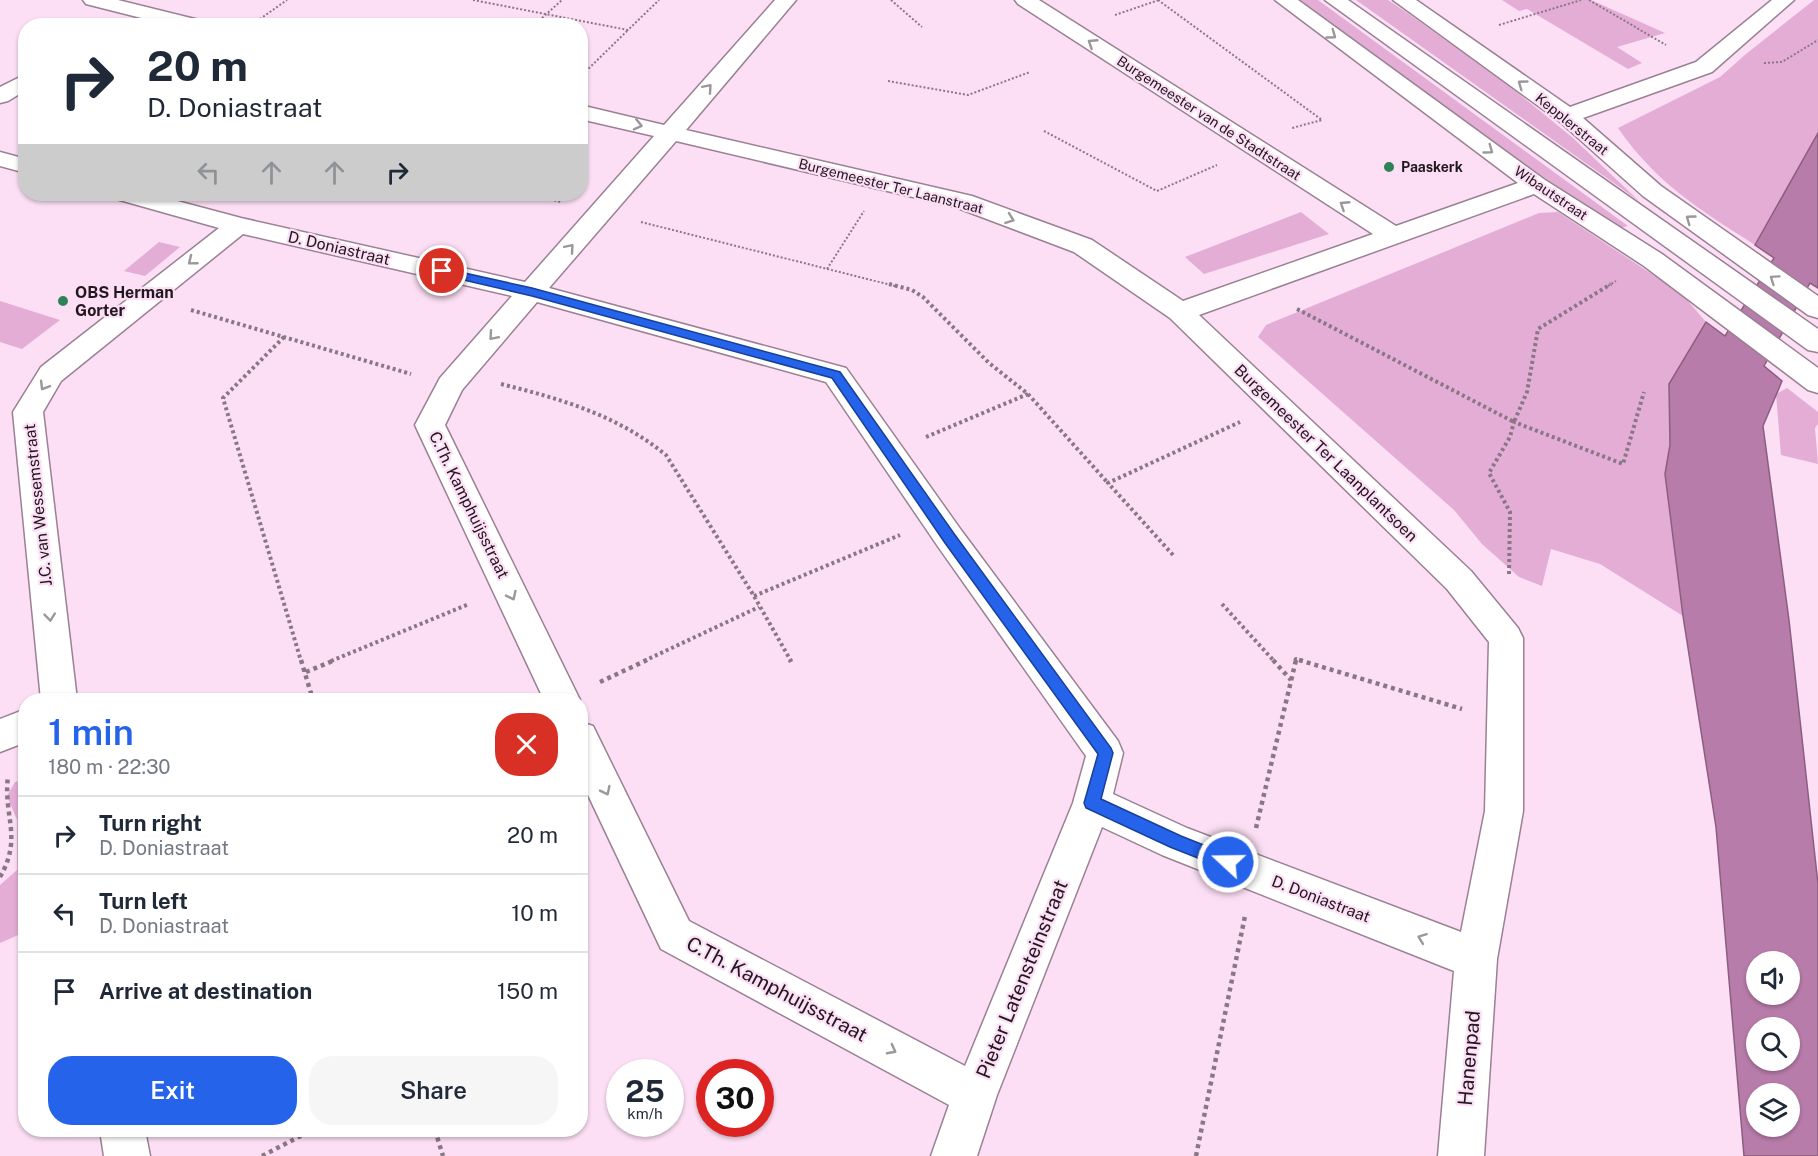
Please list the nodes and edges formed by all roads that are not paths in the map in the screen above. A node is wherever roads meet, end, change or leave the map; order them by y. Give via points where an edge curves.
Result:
1 (93, 0) edge
2 (786, 0) edge
3 (1025, 0) edge
4 (1285, 0) edge
5 (1335, 0) edge
6 (1403, 0) edge
7 (1784, 0) edge
8 (148, 5) edge
9 (127, 18) edge
10 (180, 18) edge
11 (18, 85) edge
12 (0, 96) edge
13 (588, 114) edge
14 (1567, 116) junction
15 (670, 132) junction
16 (0, 159) edge
17 (18, 164) edge
18 (1536, 185) junction
19 (151, 201) edge
20 (238, 225) junction
21 (1393, 236) junction
22 (1731, 265) junction
23 (532, 292) junction
24 (1815, 307) edge
25 (1180, 312) junction
26 (1818, 343) edge
27 (1813, 379) edge
28 (58, 693) edge
29 (559, 693) edge
30 (18, 736) edge
31 (7, 752) edge
32 (588, 755) edge
33 (1092, 803) junction
34 (1476, 959) junction
35 (975, 1095) junction
36 (124, 1137) edge
37 (127, 1156) edge
38 (954, 1156) edge
39 (1461, 1156) edge

1 - 8 street
15 -> 2 street, C.Th. Kamphuijsstraat
21 -> 3 street, Burgemeester van de Stadtstraat
4 -> 18 street, Wibautstraat
5 - 22 street, Wibautstraat via 1541,146
14 -> 6 street, Kepplerstraat
7 - 14 street via 1704,67
8 - 9 street
8 - 10 street
11 - 12 street
13 -> 15 street, Burgemeester Ter Laanstraat
22 -> 14 street, Kepplerstraat
23 -> 15 street, C.Th. Kamphuijsstraat
15 -> 25 street, Burgemeester Ter Laanstraat via 963,201 1083,246
16 - 17 street
18 - 21 street
18 - 27 street, Wibautstraat via 1653,260
19 - 20 street, D. Doniastraat
20 - 23 street, D. Doniastraat
20 -> 28 street, J.C. van Wessemstraat via 51,374 28,412
21 - 25 street
24 -> 22 street, Wibautstraat
22 - 26 street, Wibautstraat
23 -> 29 street, C.Th. Kamphuijsstraat via 455,380 430,425
23 - 33 street, D. Doniastraat via 836,375 1106,753
25 - 34 street, Burgemeester Ter Laanplantsoen via 1459,580 1506,638 1504,811
30 - 31 street
32 -> 35 street, C.Th. Kamphuijsstraat via 675,935
34 -> 33 street, D. Doniastraat via 1176,842
33 - 35 street, Pieter Latensteinstraat
34 - 39 street, Hanenpad
35 - 38 street, Pieter Latensteinstraat
36 - 37 street

